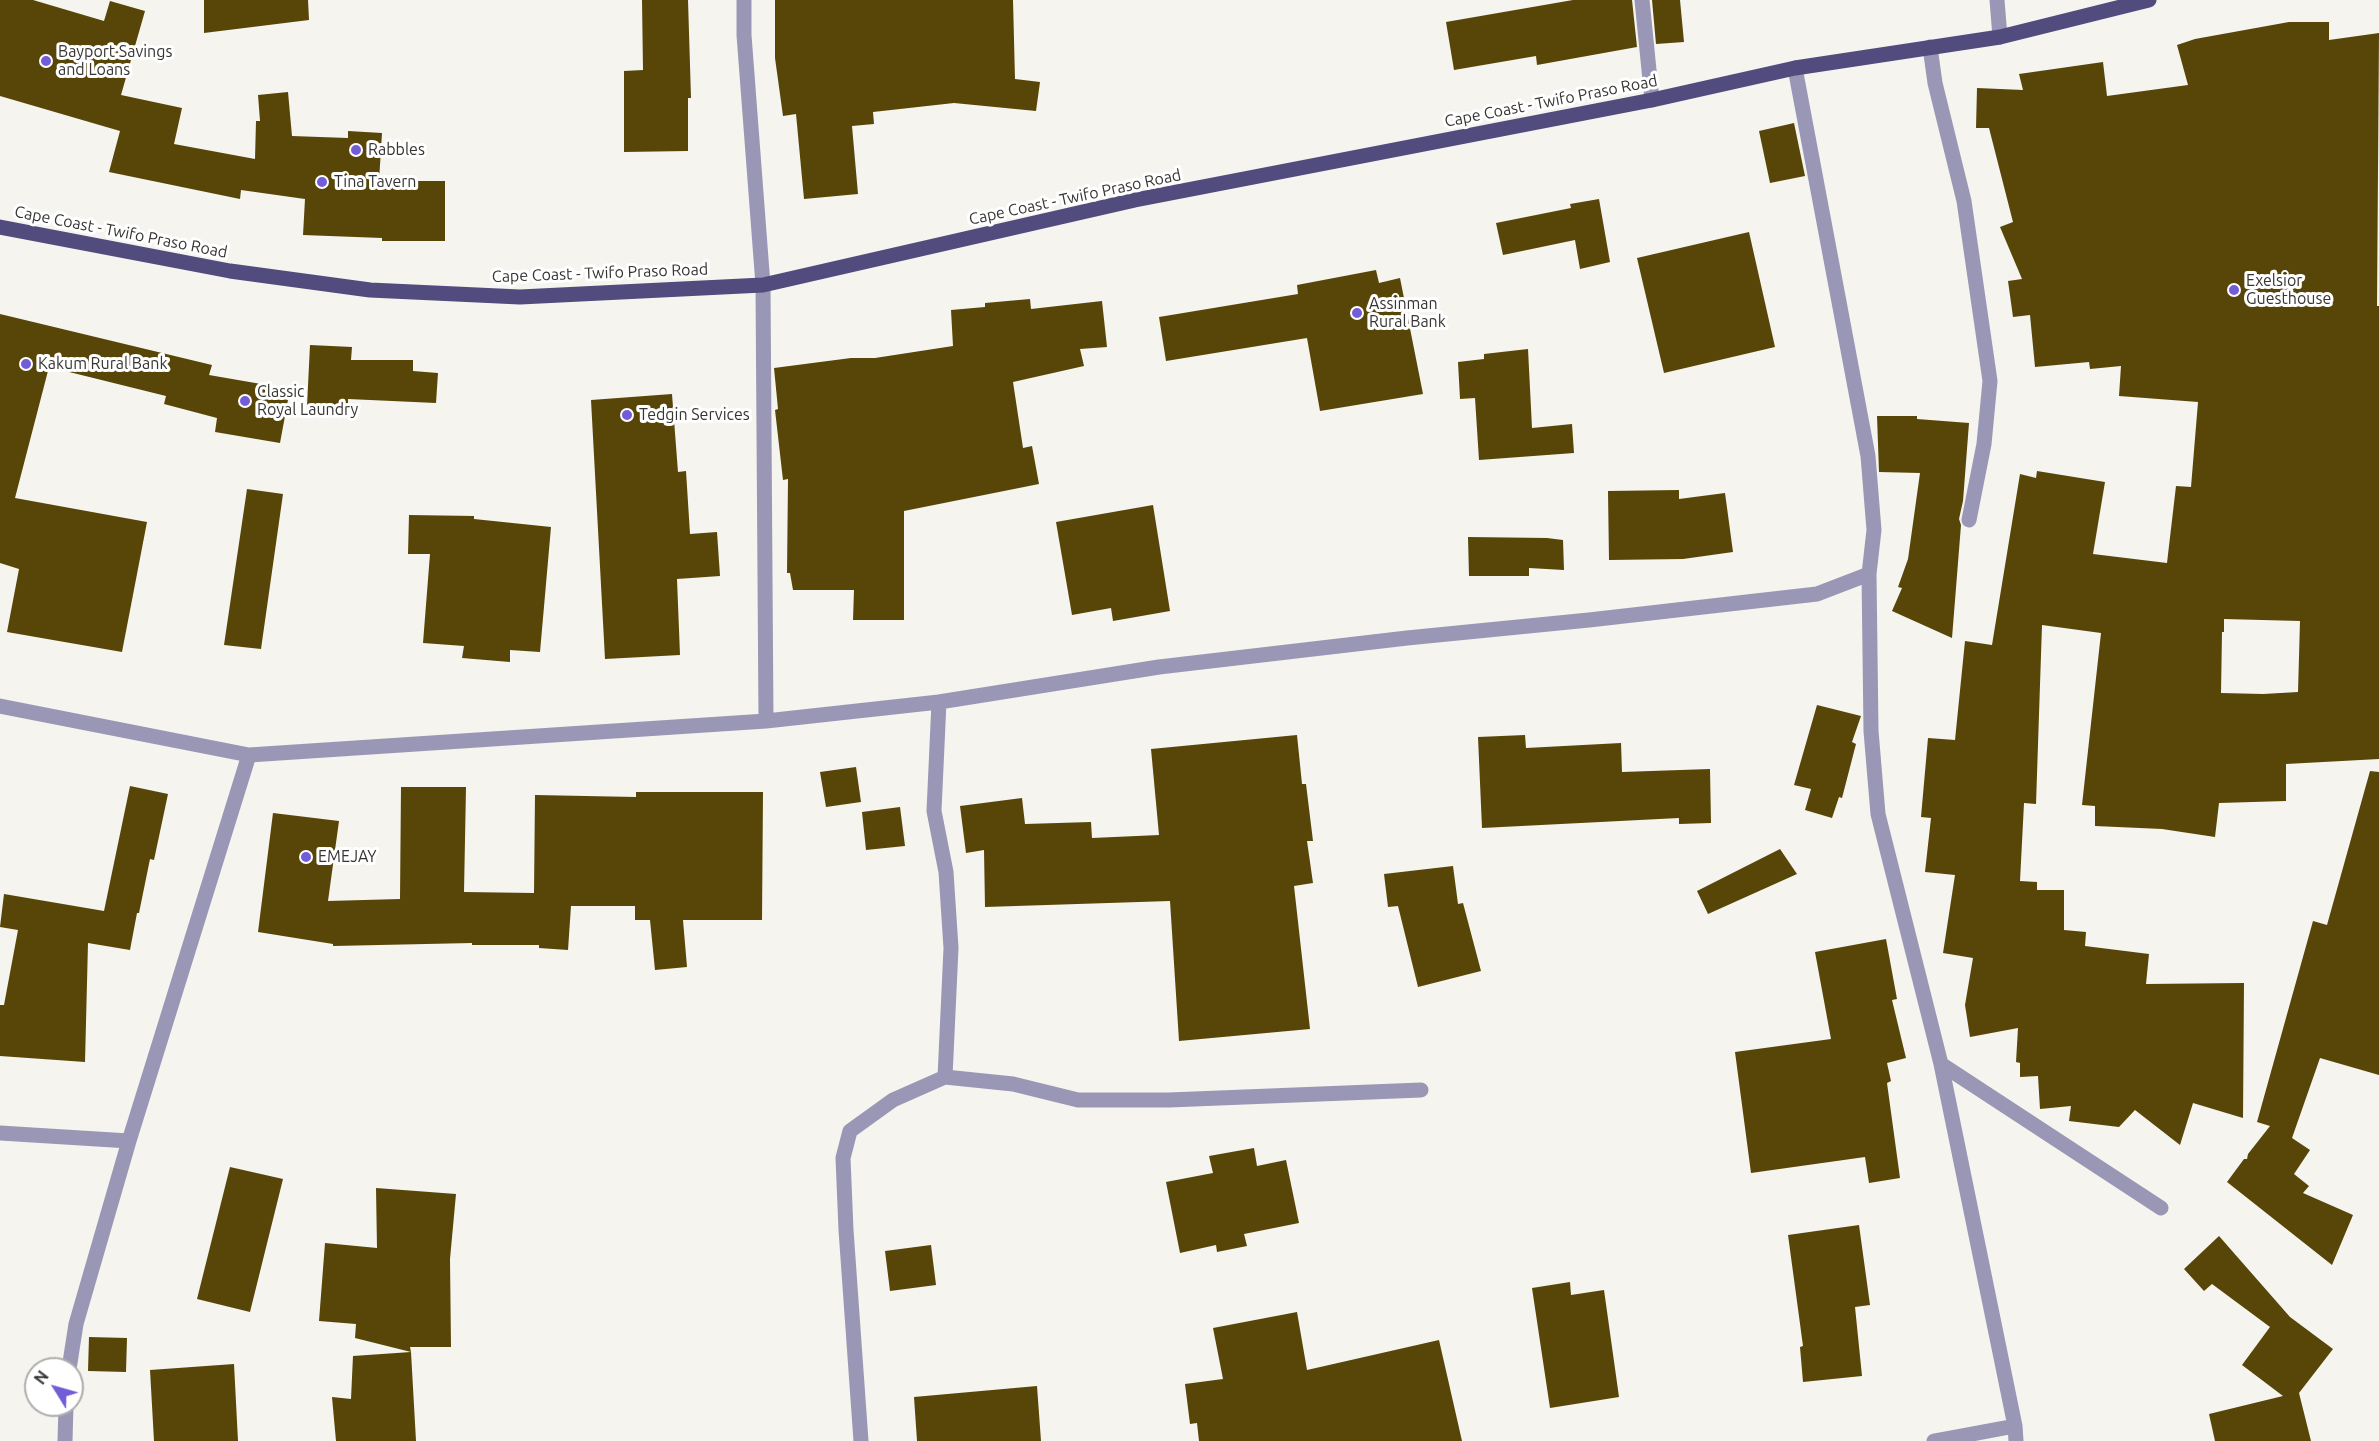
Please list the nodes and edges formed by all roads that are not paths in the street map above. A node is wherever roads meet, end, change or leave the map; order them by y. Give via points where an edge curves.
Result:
1 (744, 0) edge
2 (1642, 0) edge
3 (1997, 0) edge
4 (2149, 0) edge
5 (2000, 37) junction
6 (1930, 47) junction
7 (1795, 68) junction
8 (1652, 100) junction
9 (0, 227) edge
10 (763, 285) junction
11 (1969, 520) dead end
12 (1869, 574) junction
13 (939, 702) junction
14 (0, 706) edge
15 (766, 721) junction
16 (249, 755) junction
17 (1941, 1064) junction
18 (945, 1077) junction
19 (1421, 1090) dead end
20 (0, 1133) edge
21 (129, 1141) junction
22 (2161, 1208) dead end
23 (71, 1357) edge
24 (66, 1417) edge
25 (2016, 1434) edge
26 (65, 1441) edge
27 (861, 1441) edge
28 (1934, 1441) edge

1 - 10 street
2 - 8 street
3 - 5 street
4 - 5 main road, Cape Coast - Twifo Praso Road
5 - 6 main road, Cape Coast - Twifo Praso Road
6 - 7 main road, Cape Coast - Twifo Praso Road
6 - 11 street via 1964,201 1990,381
7 - 8 main road, Cape Coast - Twifo Praso Road
7 - 12 street via 1868,456 1874,530
8 - 10 main road, Cape Coast - Twifo Praso Road via 1135,200
9 - 10 main road, Cape Coast - Twifo Praso Road via 230,271 370,290 520,297
10 - 15 street
12 - 13 street via 1817,594 1171,666
12 - 17 street via 1871,730 1878,814
13 - 15 street
13 - 18 street via 934,812 946,872 951,948
14 - 16 street
15 - 16 street
16 - 21 street
17 - 22 street
17 - 25 street
18 - 19 street via 1013,1084 1078,1100
18 - 27 street via 893,1100 850,1131 843,1158
20 - 21 street
21 - 23 street via 76,1324
24 - 26 street
25 - 28 street

